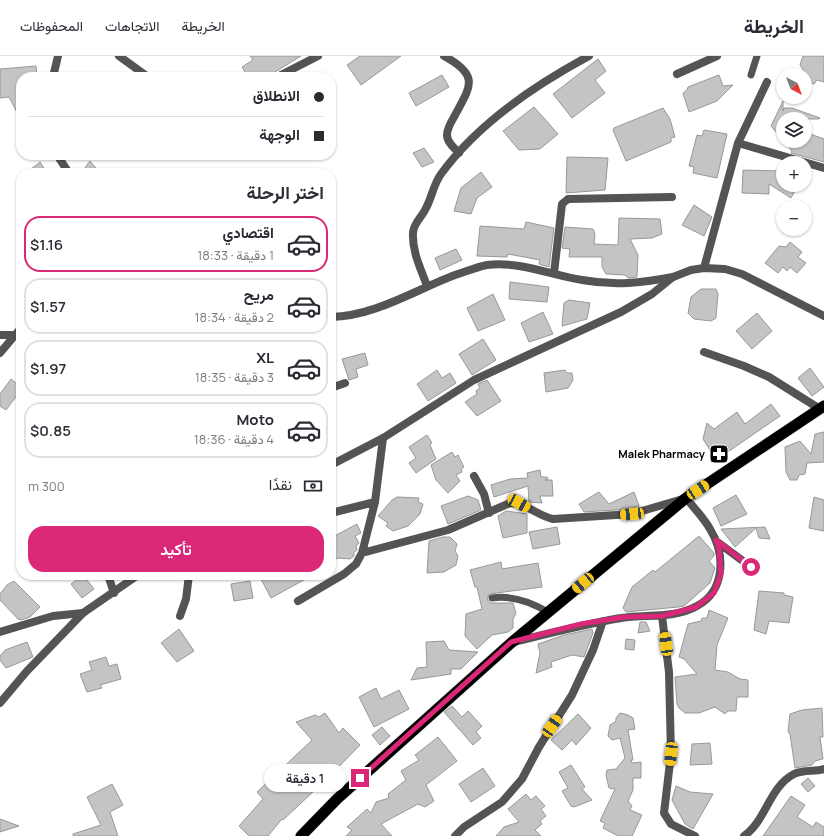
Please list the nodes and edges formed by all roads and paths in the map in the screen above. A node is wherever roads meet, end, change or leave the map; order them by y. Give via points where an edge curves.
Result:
1 (58, 56) edge
2 (119, 56) edge
3 (318, 56) edge
4 (590, 56) edge
5 (717, 56) edge
6 (757, 56) edge
7 (448, 57) edge
8 (55, 72) edge
9 (141, 72) edge
10 (287, 72) edge
11 (677, 74) dead end
12 (750, 75) dead end
13 (767, 82) dead end
14 (738, 143) junction
15 (459, 153) junction
16 (824, 168) edge
17 (672, 197) dead end
18 (704, 268) junction
19 (554, 273) junction
20 (673, 277) junction
21 (426, 286) junction
22 (336, 316) edge
23 (824, 316) edge
24 (16, 332) edge
25 (16, 334) edge
26 (0, 335) edge
27 (704, 352) dead end
28 (0, 353) edge
29 (345, 383) dead end
30 (336, 386) edge
31 (822, 407) edge
32 (383, 438) junction
33 (336, 462) edge
34 (474, 476) dead end
35 (686, 498) junction
36 (375, 502) junction
37 (336, 512) edge
38 (489, 512) junction
39 (716, 540) junction
40 (362, 553) junction
41 (751, 567) dead end
42 (336, 579) edge
43 (110, 580) edge
44 (131, 580) edge
45 (188, 580) edge
46 (334, 580) edge
47 (114, 592) junction
48 (492, 598) dead end
49 (298, 601) dead end
50 (548, 612) junction
51 (83, 613) junction
52 (180, 616) dead end
53 (662, 616) junction
54 (603, 621) junction
55 (0, 632) edge
56 (511, 642) junction
57 (0, 703) edge
58 (824, 769) edge
59 (301, 836) edge
60 (455, 836) edge
61 (695, 836) edge
62 (744, 836) edge

1 - 8 street
2 - 9 street
3 - 10 street
4 - 15 street via 509,107 483,128
5 - 11 street
6 - 12 lane
7 - 15 street via 466,71 470,81 468,91 450,124 447,135
13 - 14 street
14 - 16 street
14 - 18 street
15 - 21 street via 440,174 426,210 412,232 415,254
17 - 19 street via 568,199 562,204
18 - 20 street
18 - 23 street via 725,269 742,274
19 - 20 street via 582,280 639,284
19 - 21 street via 505,264 485,266
20 - 32 street via 652,294 620,312 474,380
21 - 22 street via 401,299 355,314
24 - 26 street
25 - 28 street
27 - 31 street via 769,377
29 - 30 street
31 - 35 highway
32 - 33 street
32 - 36 street
34 - 38 street via 484,494
35 - 38 street via 632,514 602,517 546,518 519,503 510,503
35 - 39 street
35 - 50 highway
36 - 37 street
36 - 40 street
38 - 40 street via 448,530
39 - 41 street
39 - 53 street via 721,574 714,593 696,607
40 - 42 street via 356,564
43 - 47 street
44 - 47 street
45 - 52 street
46 - 49 street
47 - 51 street
48 - 50 lane via 502,597 532,603
50 - 56 highway
51 - 55 street via 53,616
51 - 57 street
53 - 54 street via 624,617
53 - 61 street via 669,672 671,754 664,813 671,824
54 - 56 street
54 - 60 street via 594,650 572,695 522,779 502,802 464,827
56 - 59 highway via 337,799
58 - 62 street via 804,770 793,774 779,787

